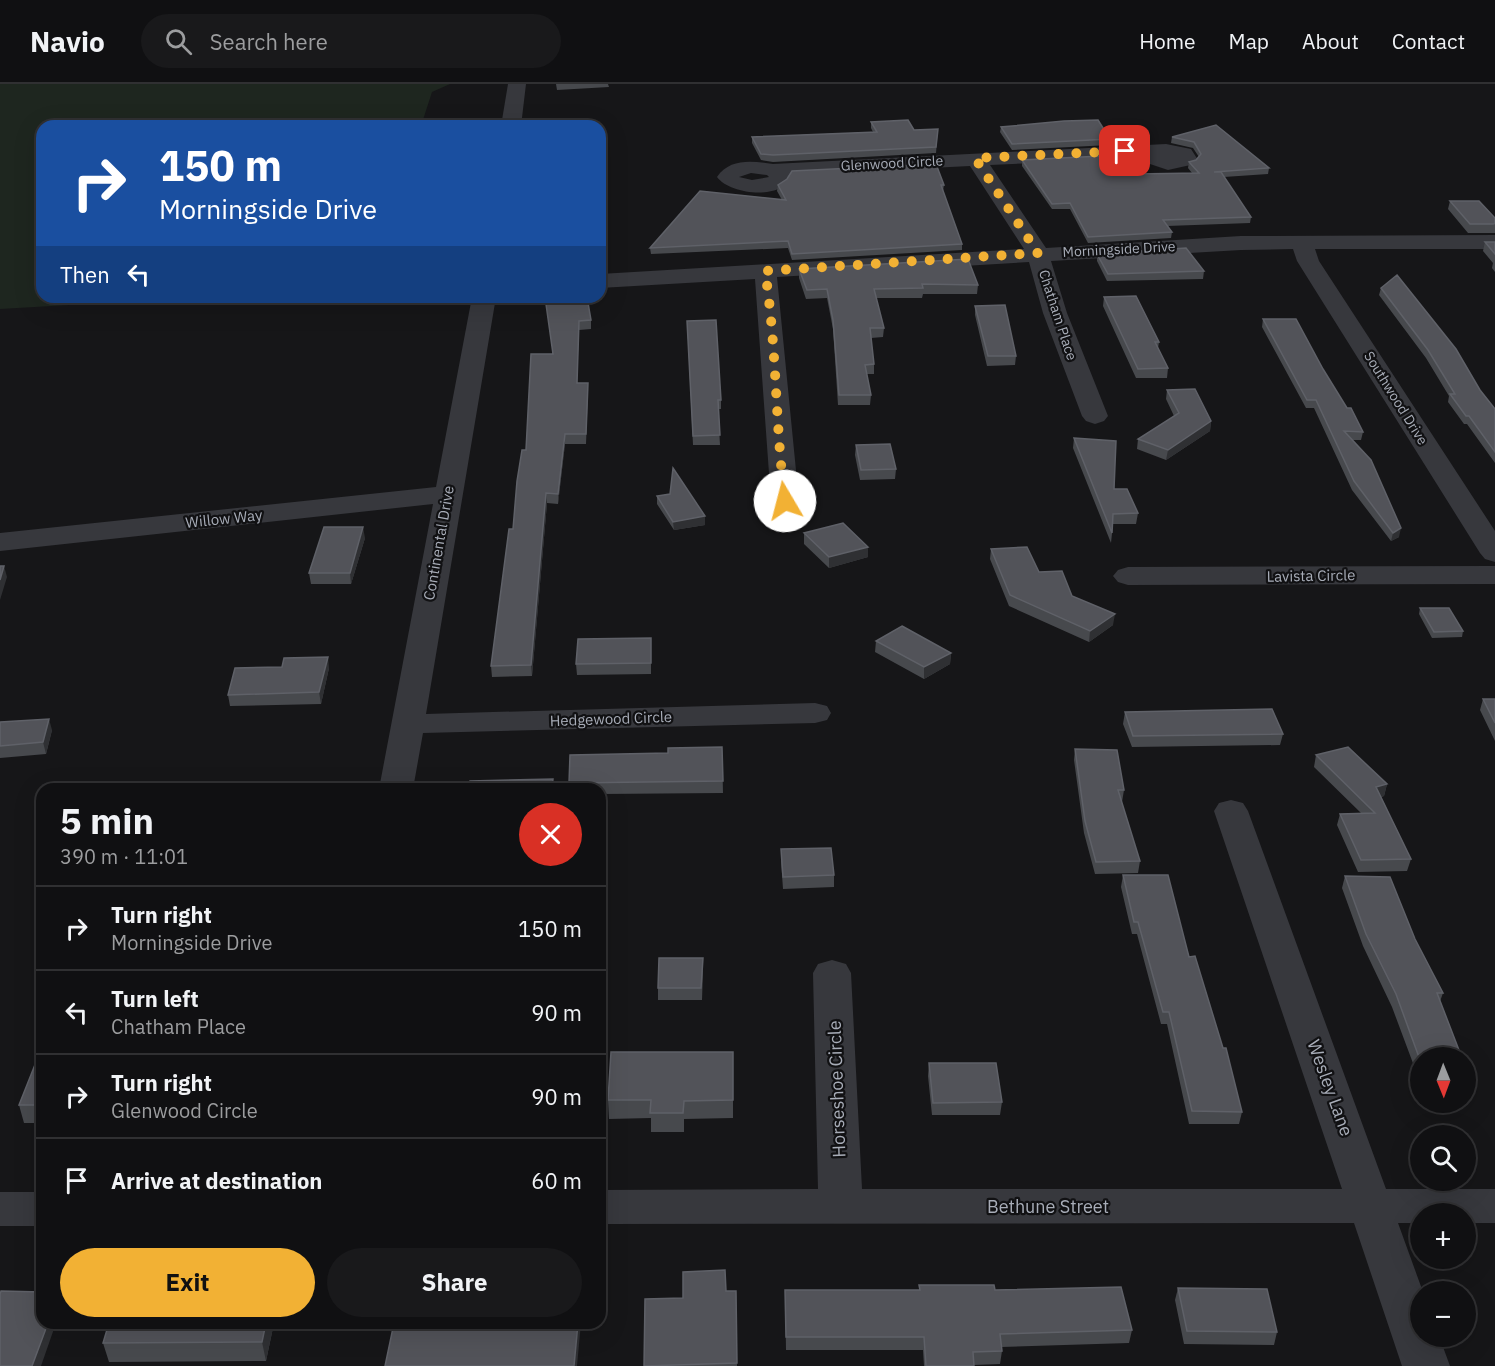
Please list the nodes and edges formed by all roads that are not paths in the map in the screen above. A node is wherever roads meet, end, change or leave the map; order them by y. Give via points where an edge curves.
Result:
1 (518, 84) edge
2 (512, 120) edge
3 (1154, 151) dead end
4 (975, 158) junction
5 (773, 170) dead end
6 (1301, 242) junction
7 (1495, 242) edge
8 (1038, 253) junction
9 (765, 271) junction
10 (606, 281) edge
11 (483, 303) edge
12 (1095, 416) dead end
13 (448, 494) junction
14 (785, 501) dead end
15 (0, 542) edge
16 (1495, 553) edge
17 (1495, 575) edge
18 (1128, 576) dead end
19 (815, 713) dead end
20 (407, 724) junction
21 (397, 783) edge
22 (1231, 811) dead end
23 (832, 972) dead end
24 (842, 1206) junction
25 (1495, 1206) edge
26 (606, 1207) edge
27 (1373, 1208) junction
28 (0, 1209) edge
29 (36, 1209) edge
30 (1426, 1366) edge

1 - 2 street
3 - 4 street, Glenwood Circle
4 - 5 street, Glenwood Circle
4 - 8 street, Chatham Place
6 - 7 street, Morningside Drive
6 - 8 street, Morningside Drive
6 - 16 street, Southwood Drive via 1308,261
8 - 9 street, Morningside Drive
8 - 12 street, Chatham Place via 1055,313
9 - 10 street, Morningside Drive
9 - 14 street via 777,373 778,448
11 - 13 street, Continental Drive
13 - 15 street, Willow Way
13 - 20 street, Continental Drive
17 - 18 street, Lavista Circle
19 - 20 street, Hedgewood Circle
20 - 21 street, Continental Drive
22 - 27 street, Wesley Lane
23 - 24 street, Horseshoe Circle
24 - 26 street, Bethune Street
24 - 27 street, Bethune Street
25 - 27 street, Bethune Street
27 - 30 street, Wesley Lane
28 - 29 street

